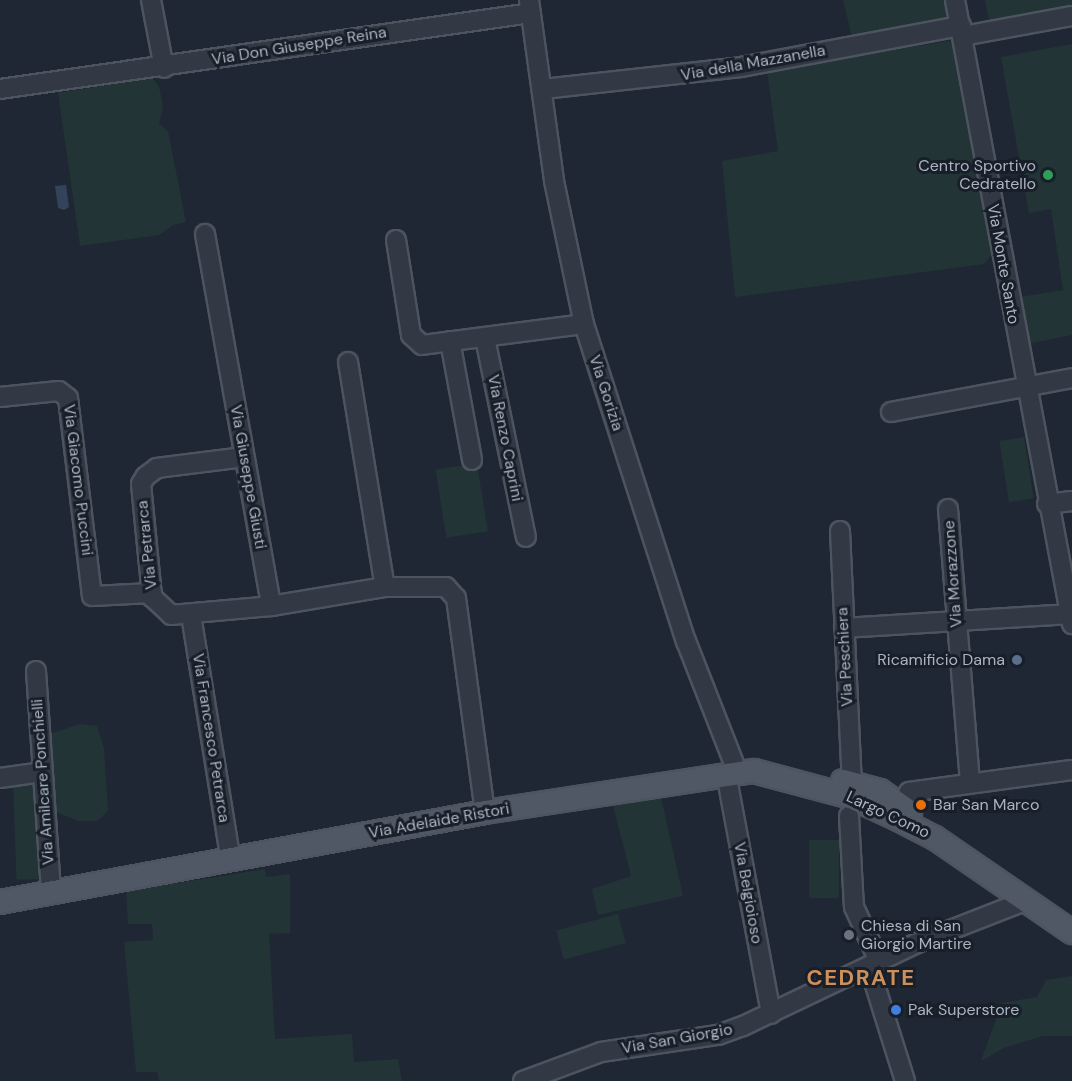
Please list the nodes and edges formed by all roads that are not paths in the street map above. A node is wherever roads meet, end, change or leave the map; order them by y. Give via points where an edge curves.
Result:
1 (151, 0) edge
2 (955, 0) edge
3 (530, 7) edge
4 (1072, 16) edge
5 (962, 31) junction
6 (164, 68) junction
7 (0, 89) edge
8 (543, 89) junction
9 (206, 234) dead end
10 (396, 240) dead end
11 (584, 324) junction
12 (485, 338) junction
13 (450, 341) junction
14 (348, 362) dead end
15 (1072, 378) edge
16 (1025, 387) junction
17 (0, 397) edge
18 (891, 412) dead end
19 (244, 457) junction
20 (472, 460) dead end
21 (1072, 501) edge
22 (1047, 504) junction
23 (948, 509) dead end
24 (840, 531) dead end
25 (526, 537) dead end
26 (385, 587) junction
27 (152, 593) junction
28 (271, 606) junction
29 (191, 615) junction
30 (1071, 619) edge
31 (956, 620) junction
32 (844, 628) junction
33 (36, 671) dead end
34 (1072, 770) edge
35 (42, 772) junction
36 (732, 772) junction
37 (770, 773) junction
38 (0, 777) edge
39 (852, 782) junction
40 (970, 782) junction
41 (903, 805) junction
42 (485, 813) junction
43 (849, 816) dead end
44 (231, 861) junction
45 (51, 892) junction
46 (1025, 901) junction
47 (0, 902) edge
48 (1072, 932) edge
49 (874, 964) junction
50 (771, 1014) junction
51 (523, 1081) edge
52 (905, 1081) edge

1 - 6 street
2 - 5 street, Via Monte Santo
3 - 6 street, Via Don Giuseppe Reina
3 - 8 street, Via Gorizia
4 - 5 street, Via della Mazzanella
5 - 8 street, Via della Mazzanella via 741,67
5 - 16 street, Via Monte Santo
6 - 7 street, Via Don Giuseppe Reina
8 - 11 street, Via Gorizia via 554,181
9 - 19 street, Via Giuseppe Giusti
10 - 13 street via 411,335 422,345
11 - 12 street
11 - 36 street, Via Gorizia
12 - 13 street
12 - 25 street, Via Renzo Caprini
13 - 20 street
14 - 26 street
15 - 16 street
16 - 18 street
16 - 22 street, Via Monte Santo
17 - 27 street, Via Giacomo Puccini via 59,391 68,398 92,596
19 - 27 street, Via Petrarca via 157,468 146,476 141,484
19 - 28 street, Via Giuseppe Giusti
21 - 22 street
22 - 30 street, Via Monte Santo
23 - 31 street, Via Morazzone
24 - 32 street, Via Peschiera
26 - 28 street
26 - 42 street via 437,585 446,587 456,598
27 - 29 street, Via Petrarca via 164,612
28 - 29 street
29 - 44 street, Via Francesco Petrarca
30 - 31 street
31 - 32 street
31 - 40 street, Via Morazzone
32 - 39 street, Via Peschiera
33 - 35 street, Via Amilcare Ponchielli
34 - 40 street
35 - 38 street
35 - 45 street, Via Amilcare Ponchielli
36 - 37 main road, Largo Como
36 - 42 main road, Via Adelaide Ristori
36 - 50 street, Via Belgioioso
37 - 39 main road, Largo Como
37 - 41 main road, Largo Como via 851,797
39 - 41 main road, Largo Como via 880,791
40 - 41 street
41 - 46 main road, Largo Como via 935,838
42 - 44 main road, Via Adelaide Ristori
43 - 49 street via 854,907
44 - 45 main road, Via Adelaide Ristori
45 - 47 main road, Via Adelaide Ristori
46 - 48 main road
46 - 49 street, Via San Giorgio
49 - 50 street, Via San Giorgio
49 - 52 street
50 - 51 street, Via San Giorgio via 718,1035 601,1052

